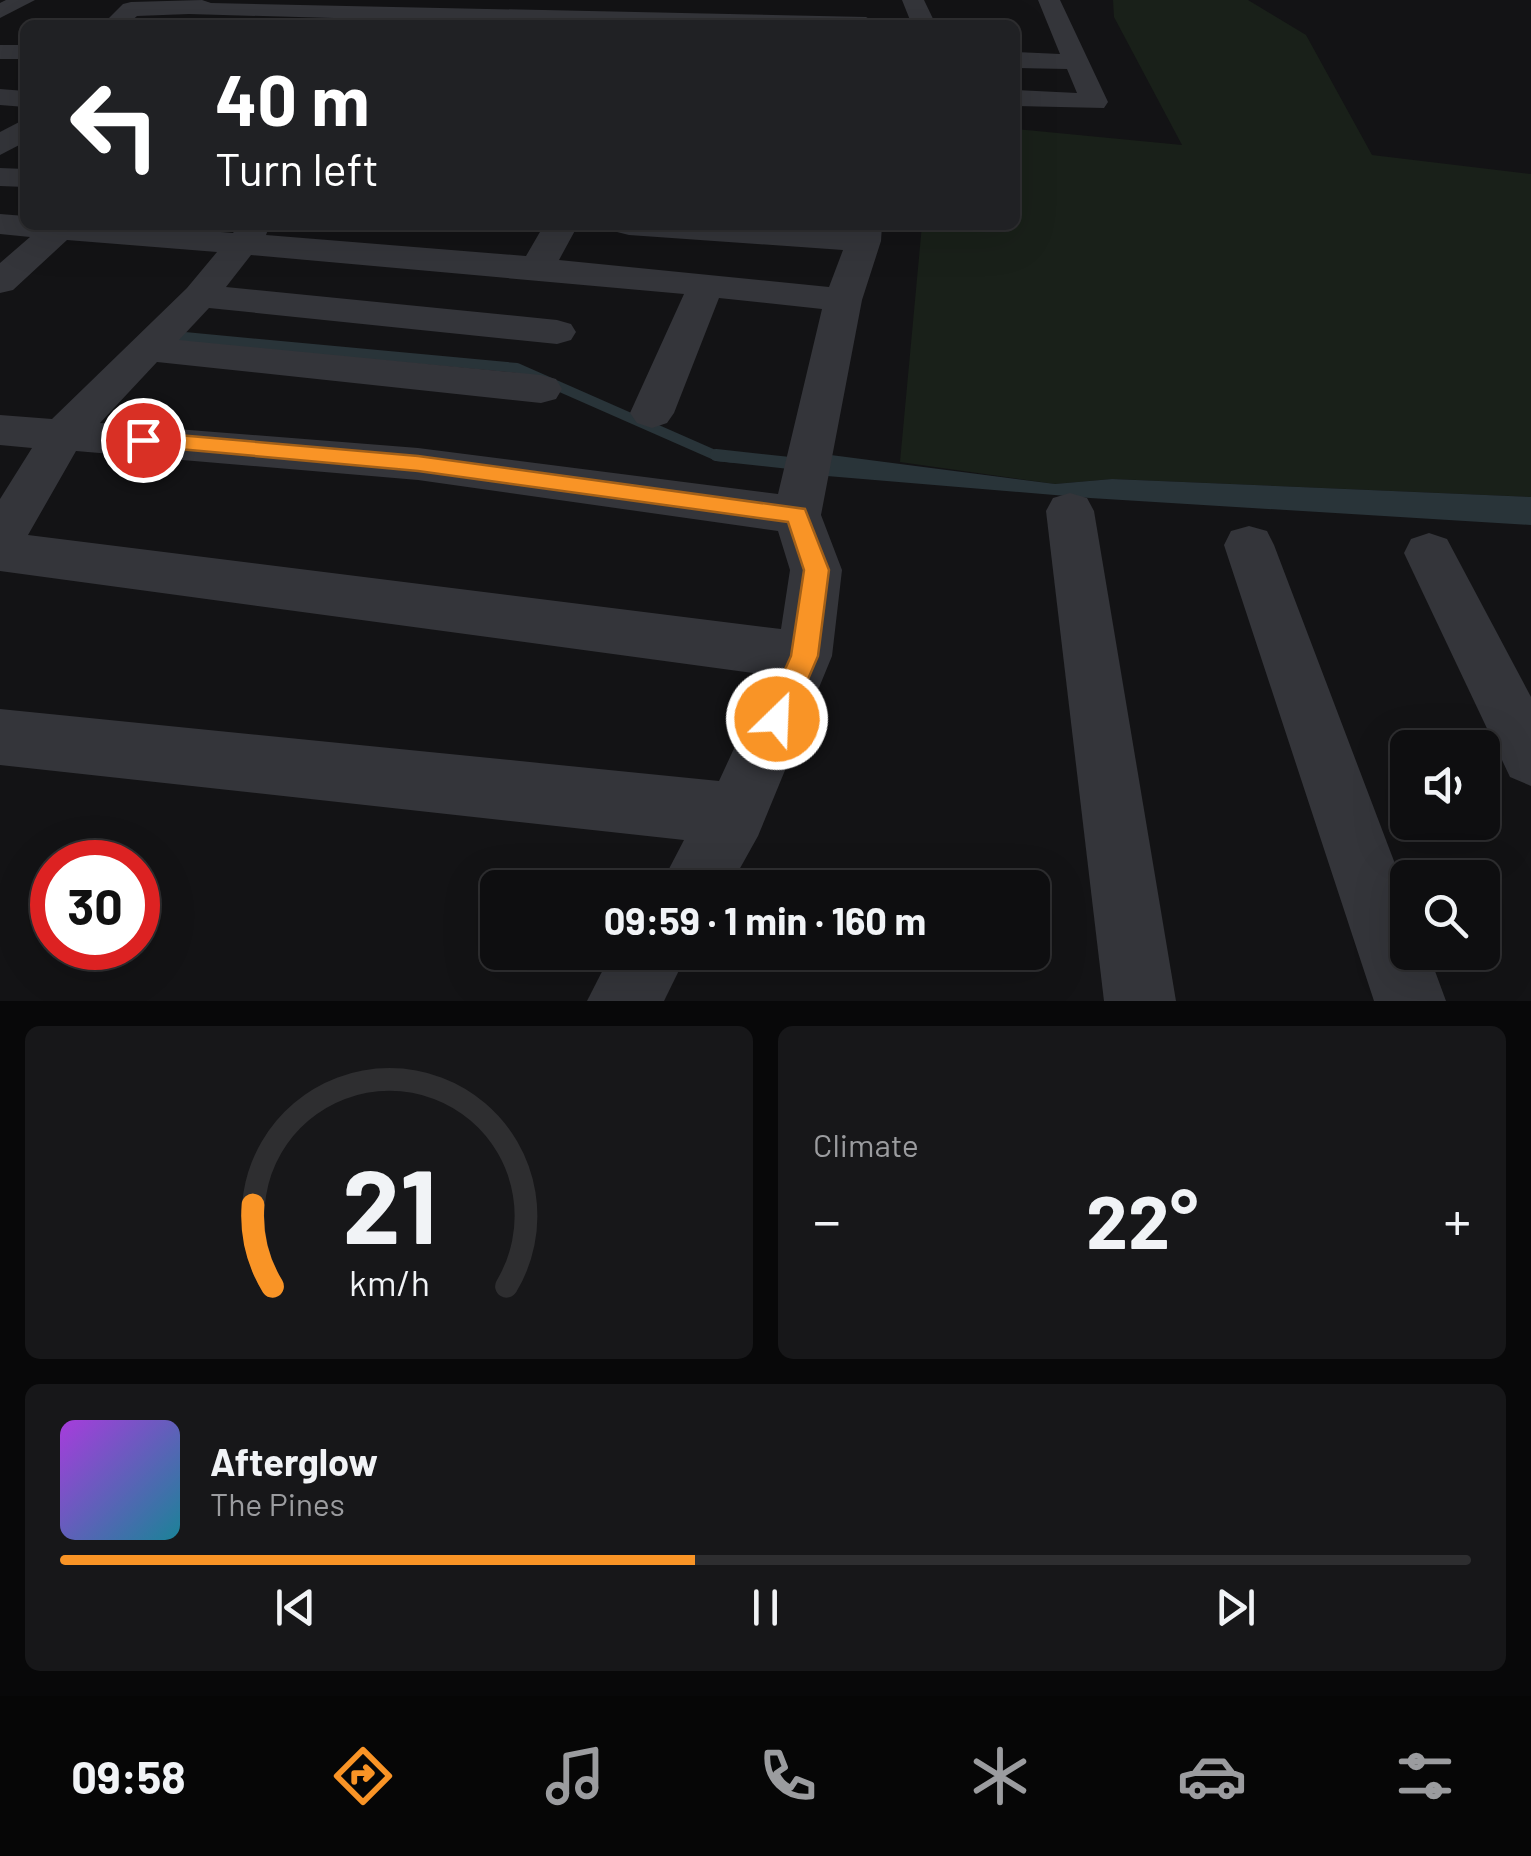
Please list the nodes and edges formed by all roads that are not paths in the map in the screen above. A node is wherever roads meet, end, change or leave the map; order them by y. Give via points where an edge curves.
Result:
1 (24, 0) edge
2 (1049, 0) edge
3 (203, 5) edge
4 (548, 8) edge
5 (624, 9) edge
6 (696, 10) edge
7 (0, 11) edge
8 (776, 11) edge
9 (438, 13) edge
10 (125, 15) edge
11 (864, 16) edge
12 (183, 20) edge
13 (1020, 60) edge
14 (1078, 62) junction
15 (1020, 98) edge
16 (58, 230) joint
17 (558, 230) edge
18 (776, 230) edge
19 (865, 233) edge
20 (248, 235) edge
21 (537, 268) junction
22 (0, 282) edge
23 (706, 286) junction
24 (200, 296) junction
25 (843, 300) junction
26 (557, 332) dead end
27 (147, 349) junction
28 (540, 389) dead end
29 (652, 413) dead end
30 (0, 430) edge
31 (64, 432) junction
32 (1070, 511) dead end
33 (796, 515) junction
34 (0, 540) edge
35 (1249, 544) dead end
36 (0, 551) edge
37 (1428, 553) dead end
38 (804, 656) junction
39 (0, 737) edge
40 (1531, 757) edge
41 (736, 814) junction
42 (703, 870) edge
43 (642, 970) edge
44 (624, 1001) edge
45 (1140, 1001) edge
46 (1410, 1001) edge

1 - 7 street
2 - 14 street
3 - 9 street
3 - 10 street
3 - 12 street
4 - 5 street
4 - 9 street
5 - 6 street
6 - 8 street
8 - 11 street
13 - 14 street
14 - 15 street via 1094,102
16 - 20 street
16 - 22 street
17 - 21 street
18 - 19 street
19 - 25 street
20 - 21 street
20 - 24 street
21 - 23 street
23 - 25 street
23 - 29 street
24 - 26 street
24 - 27 street
25 - 33 street
27 - 28 street
27 - 31 street
30 - 31 street
31 - 33 street via 418,464
31 - 34 street
32 - 45 street
33 - 38 street via 816,570
35 - 46 street
36 - 38 street
37 - 40 street
38 - 41 street
39 - 41 street
41 - 42 street
43 - 44 street

